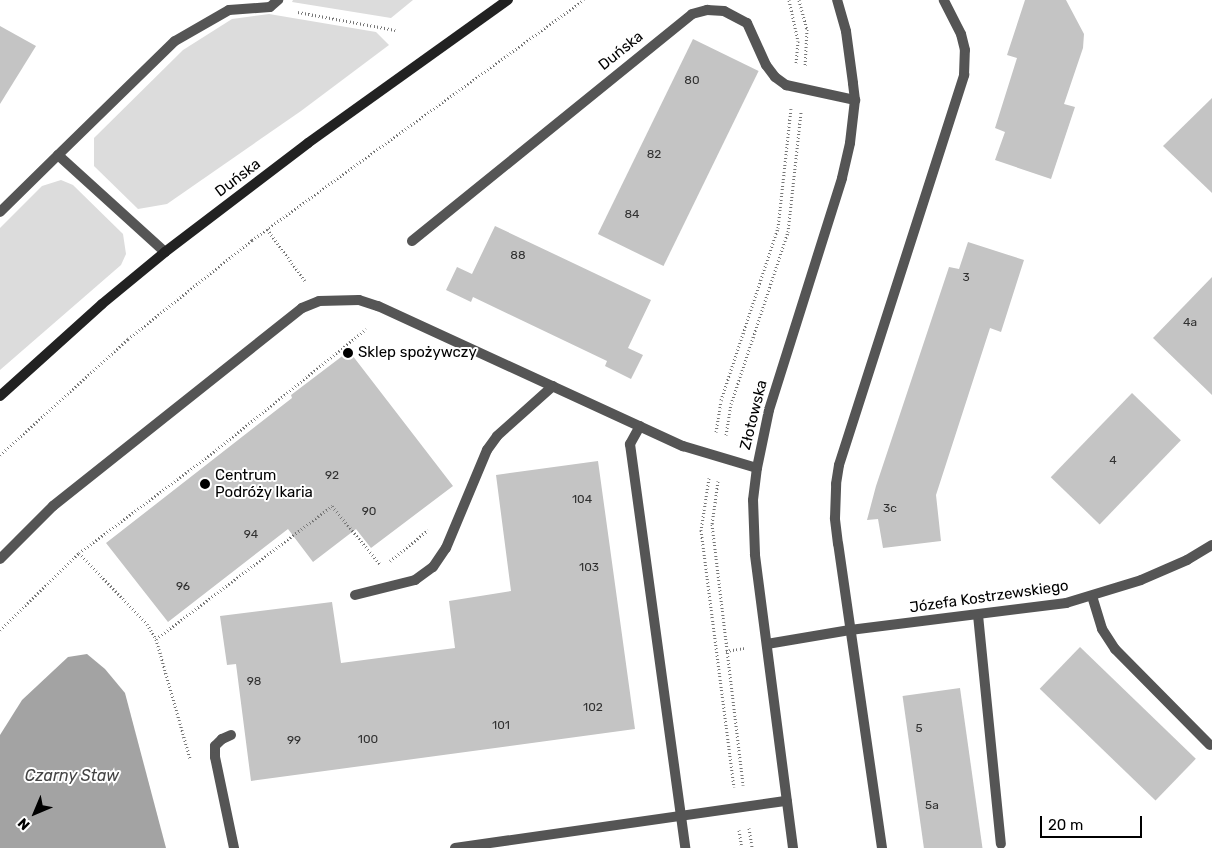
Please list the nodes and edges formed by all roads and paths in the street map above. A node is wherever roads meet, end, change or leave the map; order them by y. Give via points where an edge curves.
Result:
1 (508, 0) edge
2 (584, 0) edge
3 (837, 0) edge
4 (944, 0) edge
5 (274, 4) edge
6 (396, 30) dead end
7 (855, 100) junction
8 (58, 155) junction
9 (0, 212) edge
10 (267, 229) junction
11 (412, 241) dead end
12 (166, 252) junction
13 (319, 301) junction
14 (366, 329) dead end
15 (553, 386) junction
16 (0, 396) edge
17 (640, 426) junction
18 (0, 455) edge
19 (757, 468) junction
20 (455, 527) junction
21 (1212, 546) edge
22 (79, 553) junction
23 (0, 559) edge
24 (355, 595) dead end
25 (1092, 596) junction
26 (978, 615) junction
27 (0, 630) edge
28 (850, 630) junction
29 (156, 639) junction
30 (767, 644) junction
31 (231, 735) dead end
32 (1210, 745) dead end
33 (192, 763) dead end
34 (787, 801) junction
35 (680, 816) junction
36 (1001, 844) dead end
37 (234, 848) edge
38 (455, 848) edge
39 (685, 848) edge
40 (793, 848) edge
41 (882, 848) edge

1 - 12 street, Duńska via 308,143
2 - 10 path
3 - 7 street, Złotowska via 846,31
4 - 28 street via 961,34 965,50 964,76 842,456 836,484 835,518
5 - 6 path
5 - 8 street via 229,10 175,41
7 - 11 street, Duńska via 786,85 766,65 747,23 724,11 707,10 692,14
7 - 19 street, Złotowska via 842,178 772,402
8 - 9 street
8 - 12 street
10 - 13 path
10 - 18 path via 128,339
12 - 16 street, Duńska via 102,304
13 - 15 street via 359,300 378,306
13 - 23 street via 302,308 53,506
14 - 22 path via 216,450
15 - 17 street
15 - 20 street via 497,436 487,450
17 - 19 street via 683,446
17 - 35 street via 630,444
19 - 30 street, Złotowska via 753,500 754,537
20 - 24 street via 433,567 415,580
20 - 29 path via 440,520 382,567 332,506
21 - 25 street, Józefa Kostrzewskiego via 1157,574
22 - 27 path
22 - 29 path via 147,624
25 - 26 street, Józefa Kostrzewskiego via 1038,608
25 - 32 street via 1102,629 1115,648
26 - 28 street, Józefa Kostrzewskiego
26 - 36 street
28 - 30 street, Józefa Kostrzewskiego
28 - 41 street
29 - 33 path
30 - 34 street, Złotowska
31 - 37 street via 216,746 215,757
34 - 35 street
34 - 40 street, Złotowska
35 - 38 street
35 - 39 street

